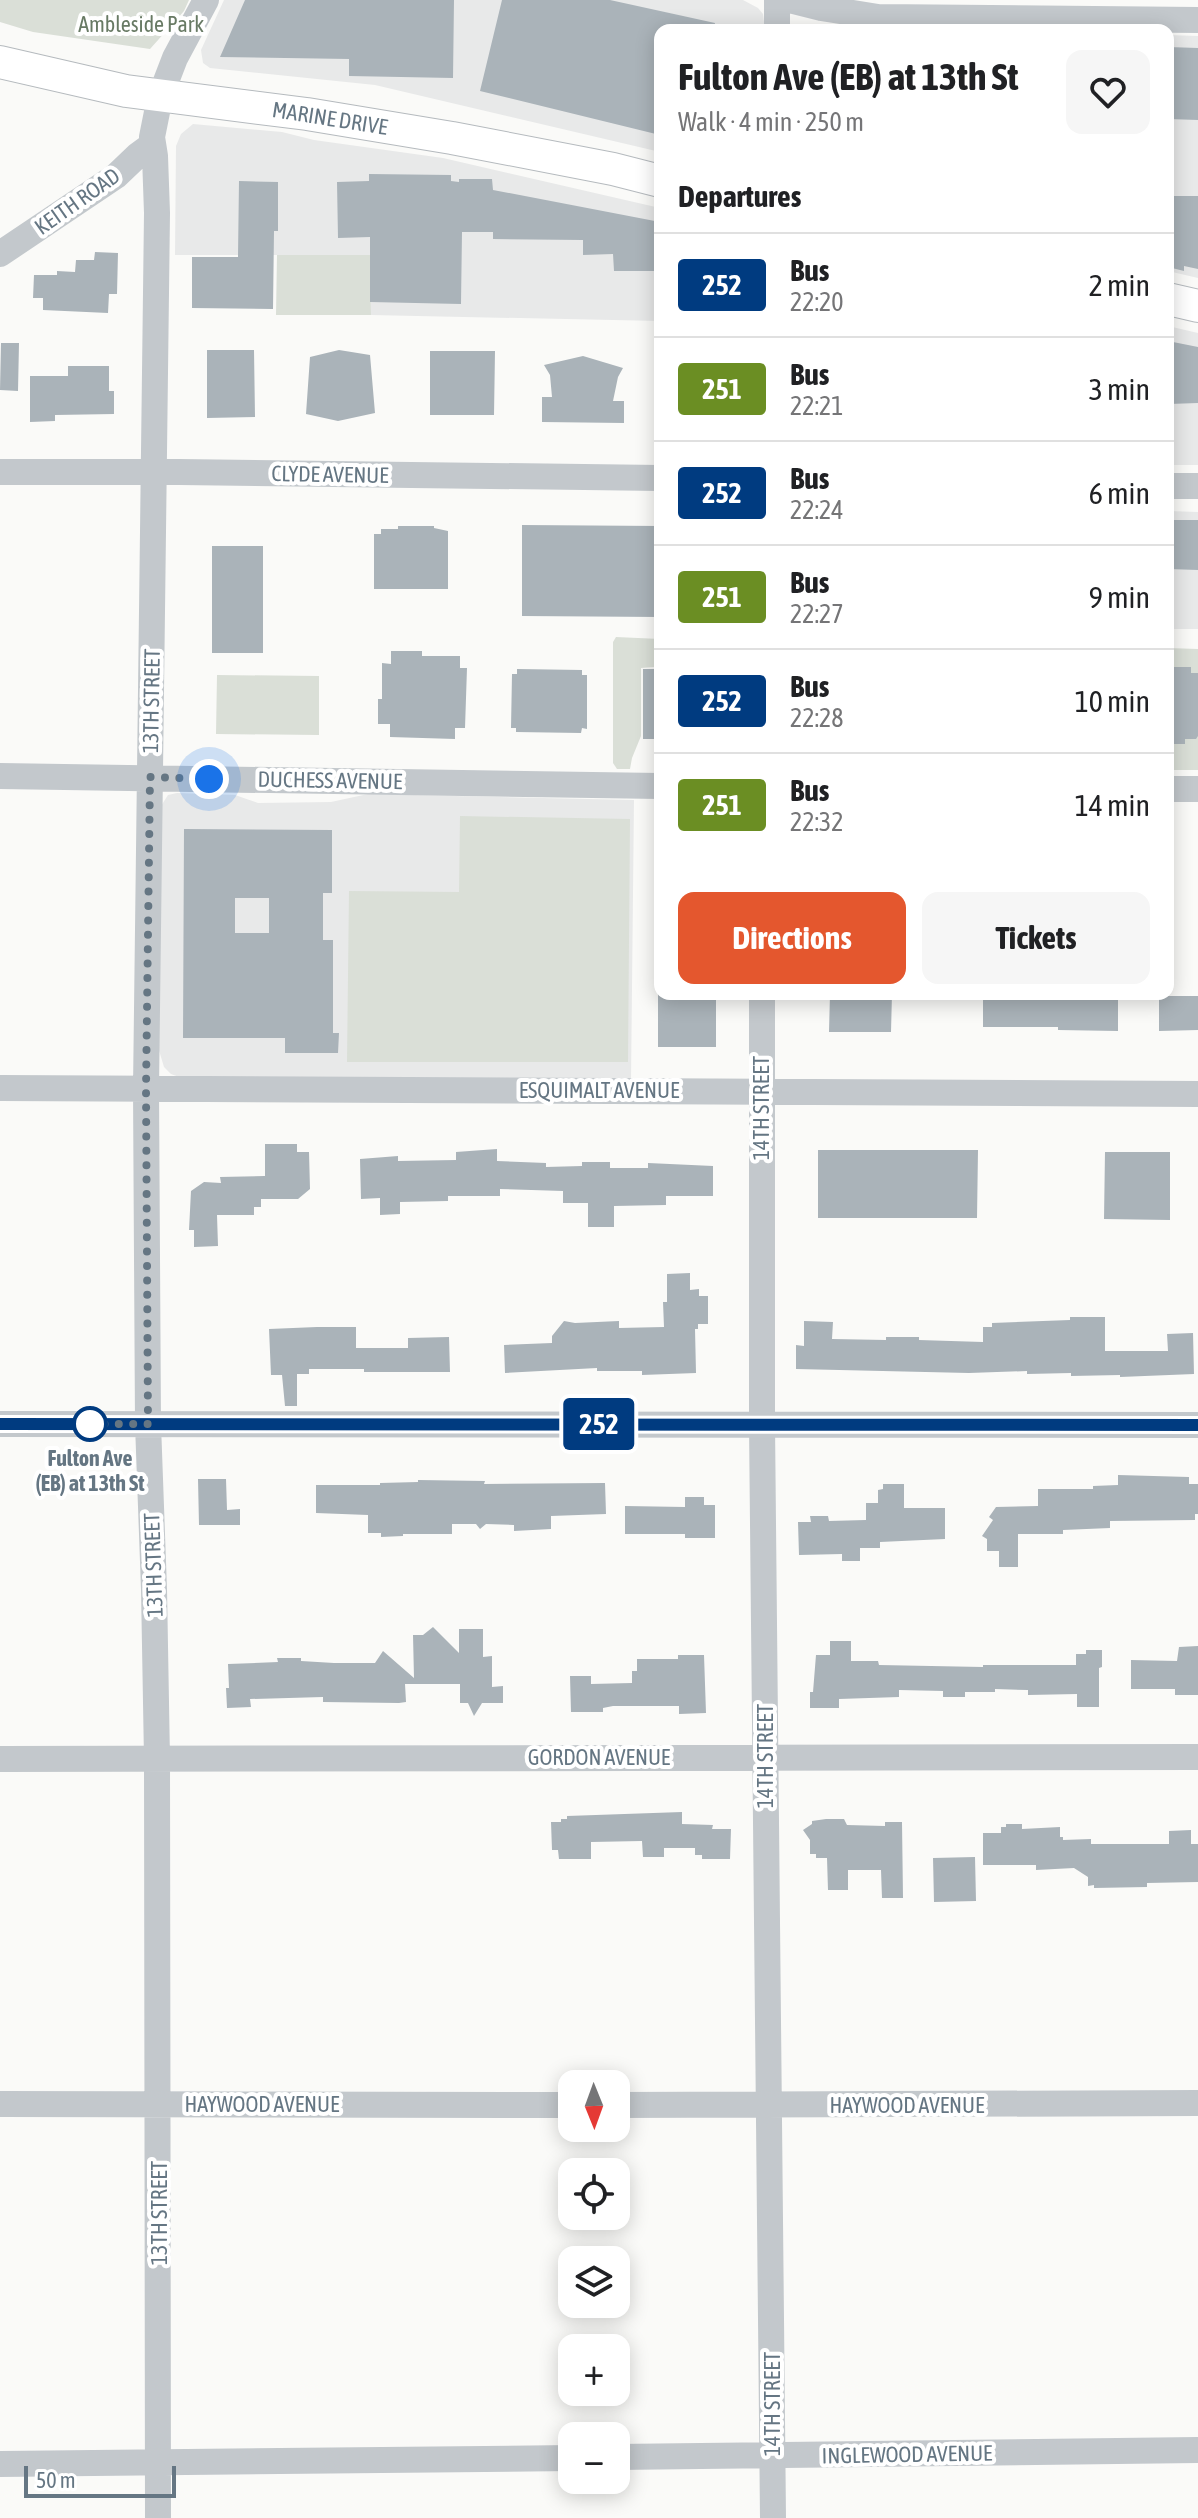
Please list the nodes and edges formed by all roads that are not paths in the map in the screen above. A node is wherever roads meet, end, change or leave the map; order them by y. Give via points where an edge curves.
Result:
1 (206, 0) edge
2 (777, 0) edge
3 (789, 0) edge
4 (1198, 20) edge
5 (777, 24) edge
6 (0, 62) edge
7 (160, 97) junction
8 (153, 144) junction
9 (654, 179) edge
10 (0, 254) edge
11 (1174, 300) edge
12 (1198, 306) edge
13 (0, 472) edge
14 (154, 472) junction
15 (654, 478) edge
16 (1174, 486) edge
17 (1198, 486) edge
18 (0, 776) edge
19 (150, 777) junction
20 (654, 786) edge
21 (1174, 789) edge
22 (1198, 789) edge
23 (762, 1000) edge
24 (0, 1088) edge
25 (146, 1089) junction
26 (761, 1092) junction
27 (1198, 1094) edge
28 (0, 1424) edge
29 (148, 1424) junction
30 (762, 1424) junction
31 (1198, 1425) edge
32 (1198, 1757) edge
33 (765, 1758) junction
34 (0, 1759) edge
35 (157, 1759) junction
36 (159, 2103) junction
37 (1198, 2103) edge
38 (0, 2104) edge
39 (558, 2105) edge
40 (630, 2105) edge
41 (767, 2106) junction
42 (1198, 2450) edge
43 (772, 2455) junction
44 (630, 2457) edge
45 (558, 2458) edge
46 (157, 2463) junction
47 (0, 2464) edge
48 (158, 2518) edge
49 (773, 2518) edge

1 - 7 street, 13TH STREET
2 - 5 street
3 - 4 street via 878,17
6 - 7 main road, MARINE DRIVE
7 - 8 street, 13TH STREET
7 - 9 main road, MARINE DRIVE via 452,138
8 - 10 street, KEITH ROAD via 116,176
8 - 14 street, 13TH STREET
11 - 12 main road
13 - 14 street, CLYDE AVENUE
14 - 15 street, CLYDE AVENUE
14 - 19 street, 13TH STREET
16 - 17 street
18 - 19 street, DUCHESS AVENUE
19 - 20 street, DUCHESS AVENUE
19 - 25 street, 13TH STREET
21 - 22 street
23 - 26 street, 14TH STREET
24 - 25 street, ESQUIMALT AVENUE
25 - 26 street, ESQUIMALT AVENUE
25 - 29 street, 13TH STREET
26 - 27 street, ESQUIMALT AVENUE
26 - 30 street, 14TH STREET
28 - 29 street
29 - 30 street
29 - 35 street, 13TH STREET
30 - 31 street
30 - 33 street, 14TH STREET
32 - 33 street, GORDON AVENUE
33 - 35 street, GORDON AVENUE
33 - 41 street, 14TH STREET
34 - 35 street, GORDON AVENUE
35 - 36 street, 13TH STREET
36 - 38 street, HAYWOOD AVENUE
36 - 39 street, HAYWOOD AVENUE
36 - 46 street, 13TH STREET
37 - 41 street, HAYWOOD AVENUE
40 - 41 street, HAYWOOD AVENUE
41 - 43 street, 14TH STREET
42 - 43 street, INGLEWOOD AVENUE
43 - 44 street, INGLEWOOD AVENUE
43 - 49 street, 14TH STREET
45 - 46 street
46 - 47 street
46 - 48 street, 13TH STREET

